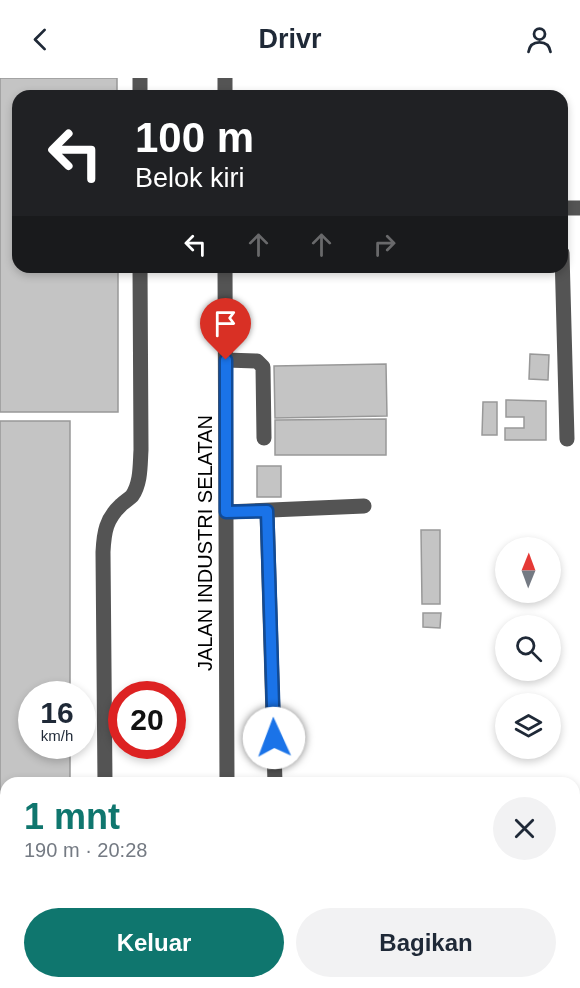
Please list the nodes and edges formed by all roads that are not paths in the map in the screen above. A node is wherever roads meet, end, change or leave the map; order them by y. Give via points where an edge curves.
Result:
1 (140, 273) edge
2 (225, 273) edge
3 (563, 273) edge
4 (226, 360) junction
5 (264, 438) dead end
6 (567, 439) dead end
7 (364, 506) dead end
8 (267, 511) junction
9 (226, 512) junction
10 (105, 777) edge
11 (227, 777) edge
12 (275, 777) edge

1 - 10 street via 139,476 132,495 105,530 104,541
2 - 4 street, JALAN INDUSTRI SELATAN
3 - 6 street
4 - 5 street via 257,361 263,367
4 - 9 street, JALAN INDUSTRI SELATAN
7 - 8 street
8 - 9 street
8 - 12 street
9 - 11 street, JALAN INDUSTRI SELATAN

